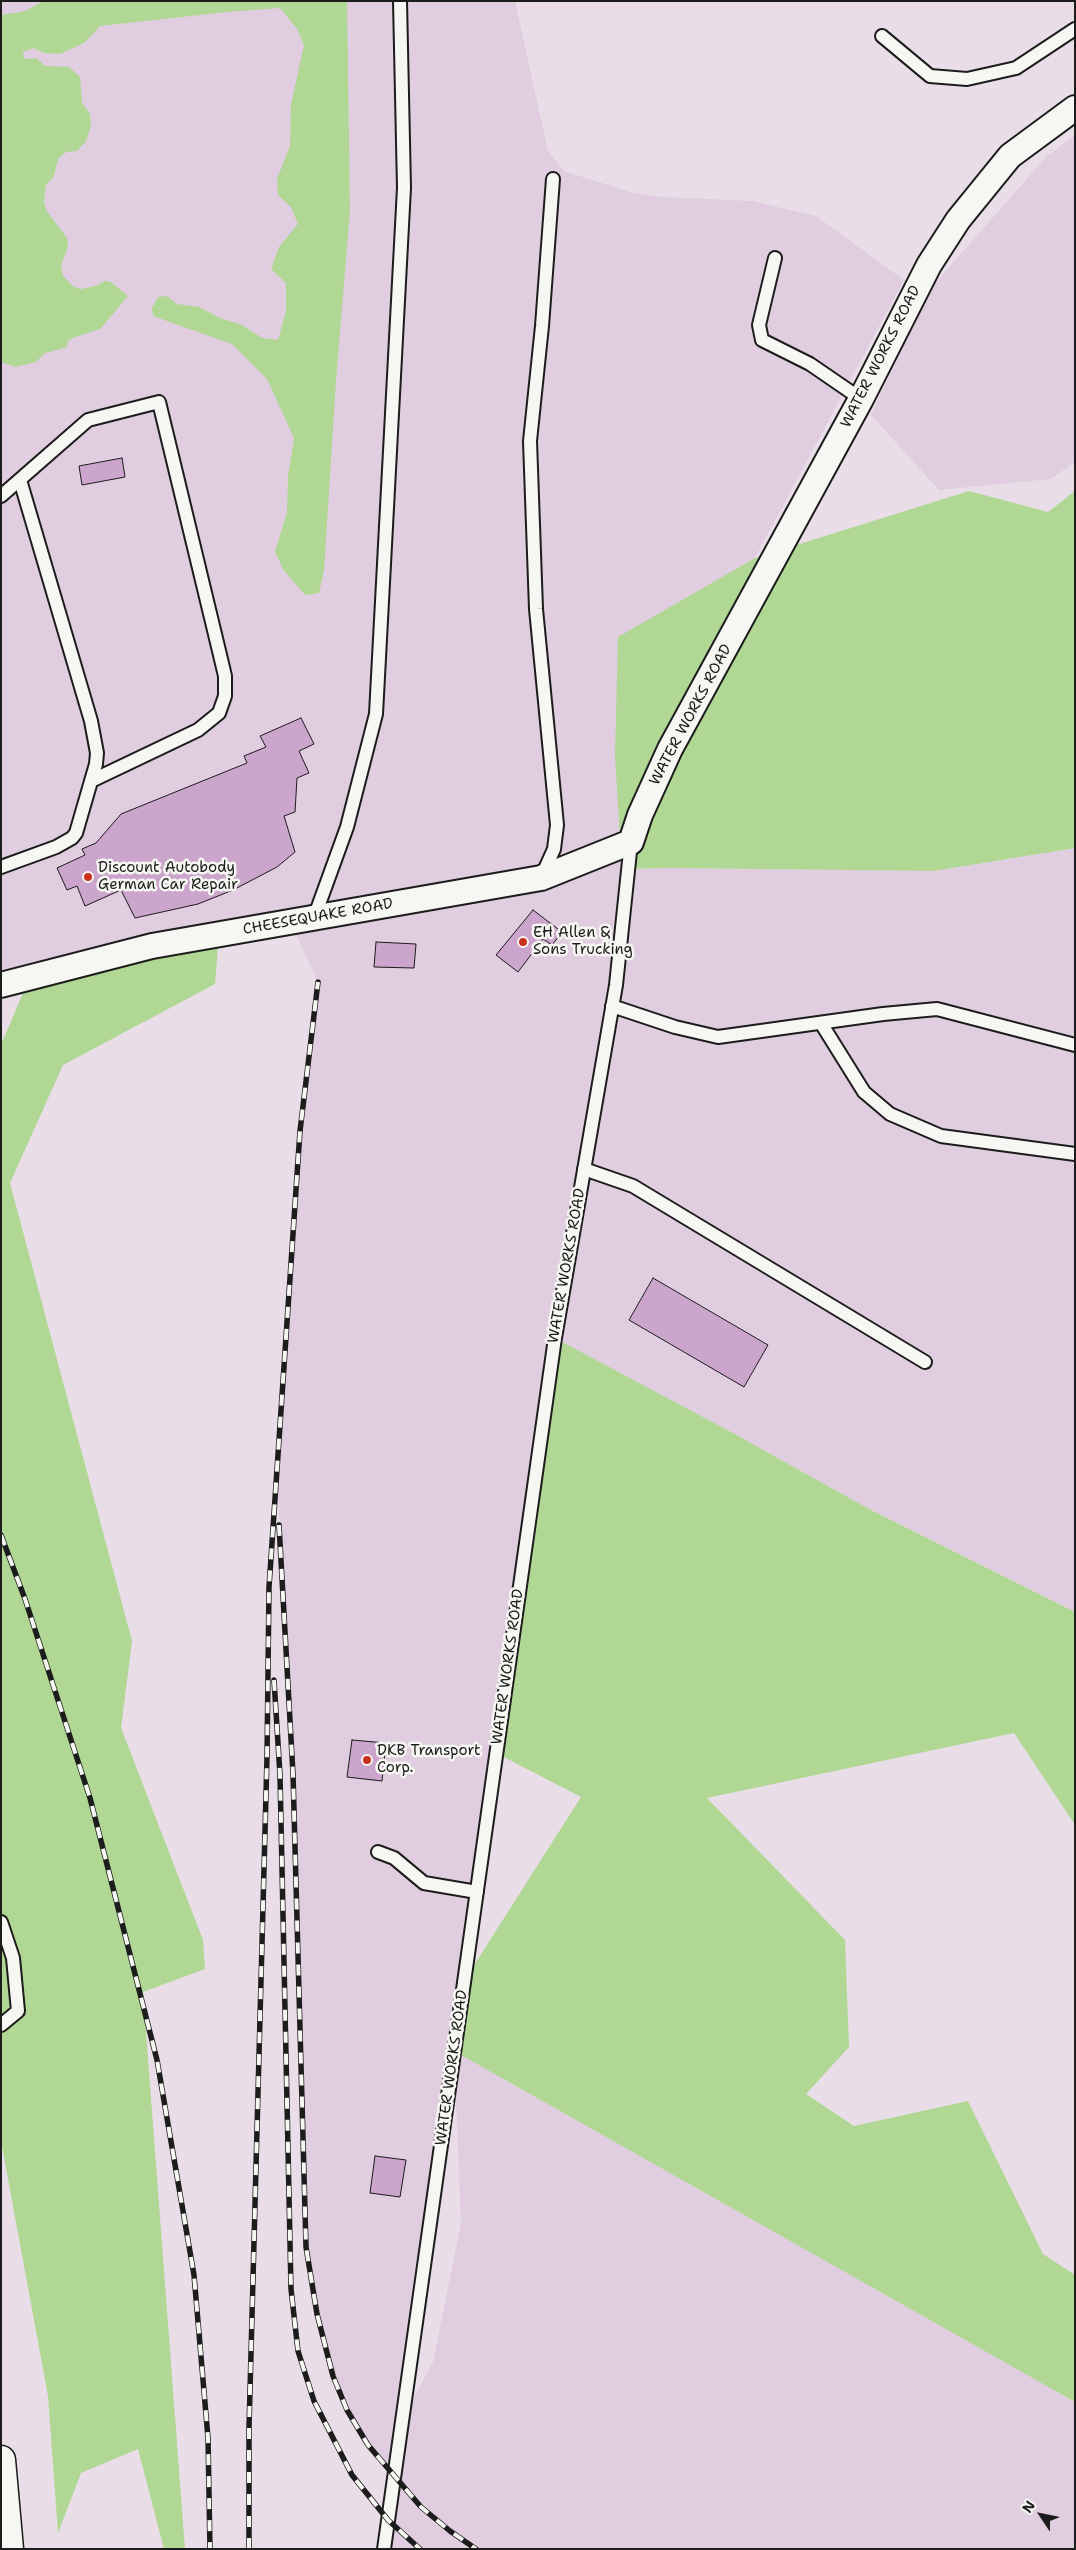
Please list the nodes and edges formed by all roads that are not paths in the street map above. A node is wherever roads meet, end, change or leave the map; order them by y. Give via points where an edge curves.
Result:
1 (400, 1) edge
2 (1075, 29) edge
3 (882, 36) dead end
4 (1075, 108) edge
5 (553, 179) dead end
6 (776, 258) dead end
7 (861, 399) junction
8 (20, 480) junction
9 (1, 496) edge
10 (91, 781) junction
11 (632, 842) junction
12 (1, 867) edge
13 (541, 878) junction
14 (314, 918) junction
15 (1, 985) edge
16 (612, 1006) junction
17 (821, 1023) junction
18 (1075, 1045) edge
19 (1075, 1154) edge
20 (584, 1169) junction
21 (924, 1362) dead end
22 (378, 1852) dead end
23 (476, 1892) junction
24 (1, 1922) edge
25 (1, 2025) edge
26 (1, 2460) edge
27 (9, 2549) edge
28 (384, 2549) edge

1 - 14 lane via 404,188 376,714 347,827
2 - 3 lane via 1016,68 967,79 930,76
4 - 7 street, WATER WORKS ROAD via 1010,156 958,220 929,265
5 - 13 lane via 530,441 536,609 557,825 554,849
6 - 7 lane via 760,325 762,340 810,364
7 - 11 street, WATER WORKS ROAD via 670,749 640,815
8 - 9 lane
8 - 10 lane via 96,741 96,764
8 - 10 lane via 88,420 160,402 225,676 225,696 219,713 198,730
10 - 12 lane via 72,838
11 - 13 street, CHEESEQUAKE ROAD
11 - 16 lane, WATER WORKS ROAD
13 - 14 street, CHEESEQUAKE ROAD
14 - 15 street, CHEESEQUAKE ROAD via 152,946
16 - 17 lane via 718,1037
16 - 20 lane, WATER WORKS ROAD
17 - 18 lane via 936,1009
17 - 19 lane via 864,1092 890,1114 941,1136
20 - 21 lane via 633,1186
20 - 23 lane, WATER WORKS ROAD via 555,1338
22 - 23 lane via 394,1858 424,1883
23 - 28 lane, WATER WORKS ROAD
24 - 25 lane via 13,1958 18,2012
26 - 27 main road

